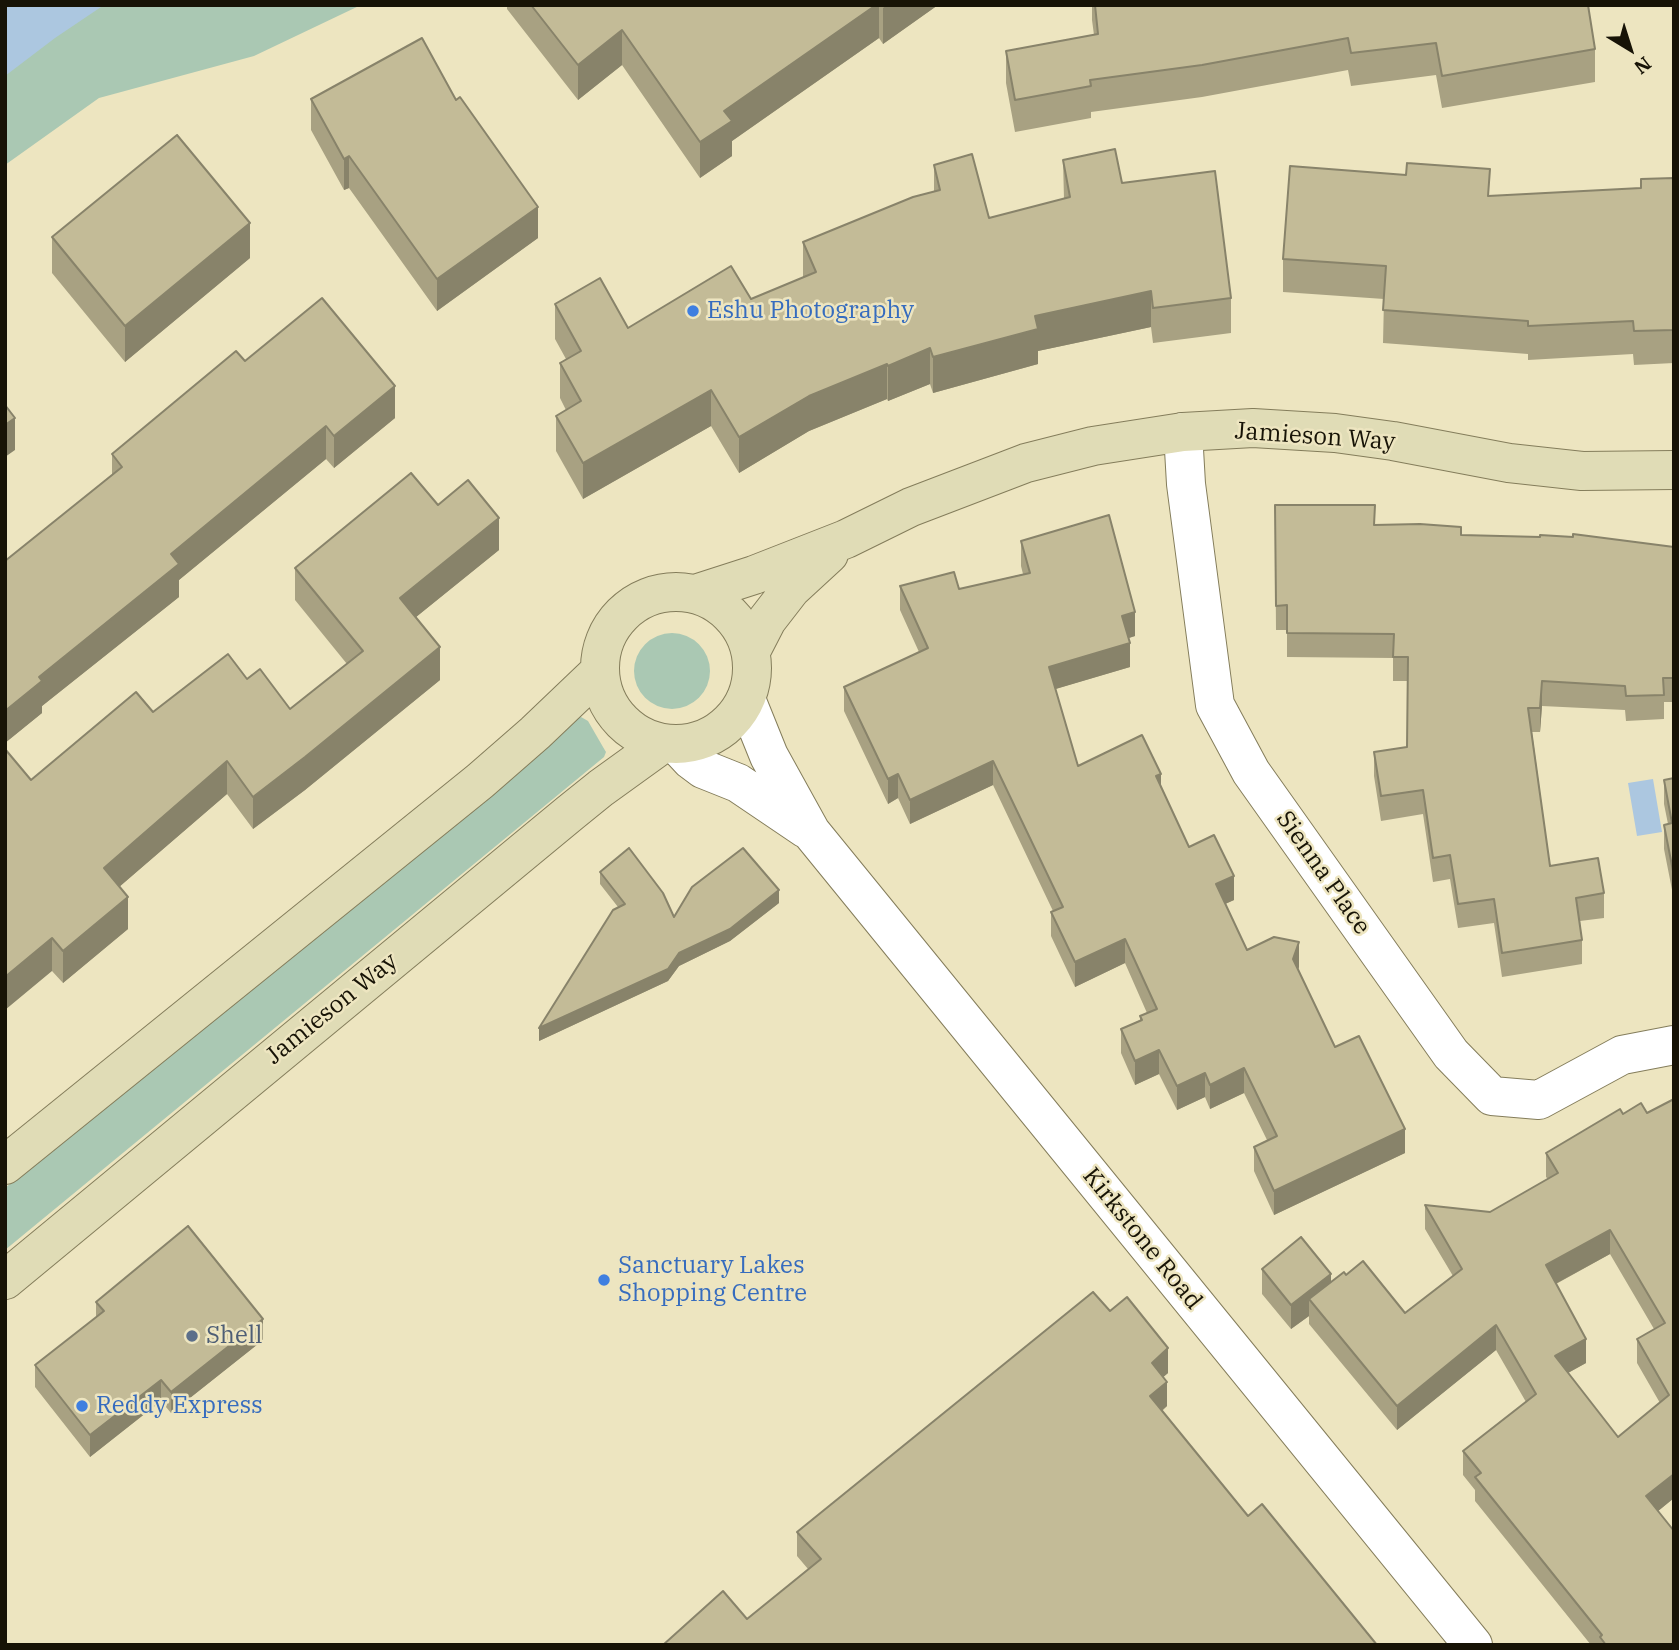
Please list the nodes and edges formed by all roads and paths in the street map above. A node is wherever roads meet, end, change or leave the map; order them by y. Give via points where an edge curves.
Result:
1 (1183, 432) junction
2 (1674, 470) edge
3 (846, 539) junction
4 (695, 594) junction
5 (751, 651) junction
6 (600, 671) junction
7 (746, 699) junction
8 (670, 744) junction
9 (811, 832) junction
10 (1674, 1045) edge
11 (5, 1166) edge
12 (5, 1280) edge
13 (1474, 1645) edge

1 - 2 street, Jamieson Way via 1253,428 1335,433 1509,463 1596,471
1 - 3 street, Jamieson Way via 1093,446 1026,463 911,507
1 - 10 street, Sienna Place via 1215,705 1251,772 1451,1054 1492,1096 1539,1101 1622,1055
3 - 4 street, Jamieson Way
3 - 5 street, Jamieson Way via 791,589
4 - 5 street, Jamieson Way via 731,615
4 - 6 street, Jamieson Way via 649,597 628,609 612,626 602,648
5 - 7 street, Jamieson Way
6 - 8 street, Jamieson Way via 605,697 618,719 638,735
6 - 11 street via 480,781
7 - 8 street, Jamieson Way via 735,718 719,732 699,742
7 - 9 street, Kirkstone Road via 769,756
8 - 9 street, Kirkstone Road via 703,769 738,783
8 - 12 street, Jamieson Way via 601,788
9 - 13 street, Kirkstone Road

